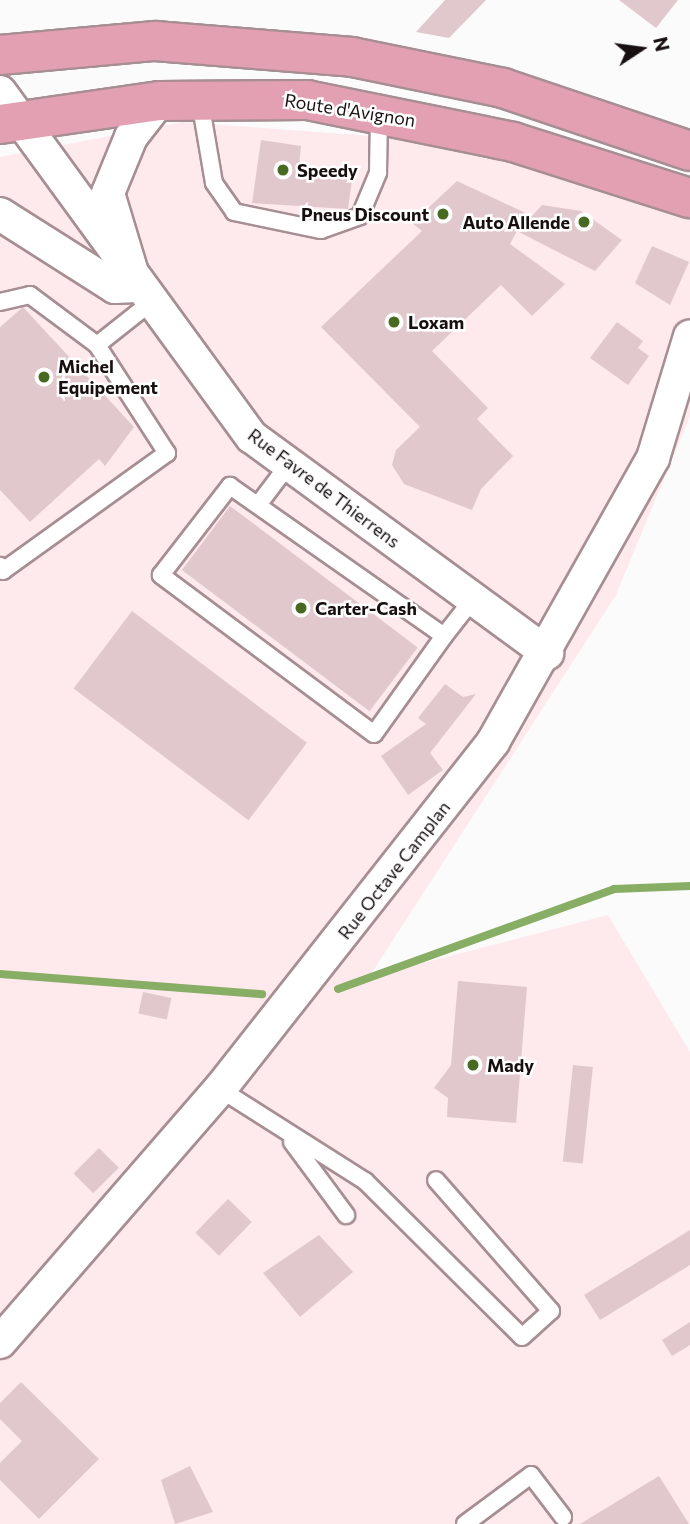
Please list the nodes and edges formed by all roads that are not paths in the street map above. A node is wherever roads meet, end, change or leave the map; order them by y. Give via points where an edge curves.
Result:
1 (0, 55) edge
2 (200, 99) junction
3 (159, 101) junction
4 (6, 112) edge
5 (379, 113) junction
6 (690, 151) edge
7 (690, 198) edge
8 (0, 214) edge
9 (143, 295) junction
10 (0, 302) edge
11 (690, 336) edge
12 (97, 345) junction
13 (289, 464) junction
14 (258, 505) junction
15 (0, 566) edge
16 (473, 599) junction
17 (444, 636) junction
18 (547, 653) junction
19 (220, 1089) junction
20 (286, 1134) junction
21 (436, 1180) dead end
22 (346, 1215) dead end
23 (0, 1342) edge
24 (563, 1517) dead end
25 (465, 1524) edge

1 - 6 main road via 155,41 352,57 503,88
2 - 3 main road, Route d'Avignon
2 - 5 main road, Route d'Avignon via 307,100
2 - 5 lane via 215,183 234,212 321,230 360,216 378,173
3 - 4 main road, Route d'Avignon
3 - 9 street, Rue Favre de Thierrens via 131,137 108,193
4 - 9 street, Rue Favre de Thierrens
5 - 7 main road, Route d'Avignon via 513,142
8 - 9 street via 115,288
9 - 12 lane
9 - 13 street, Rue Favre de Thierrens via 252,437
10 - 12 lane via 30,295
11 - 18 street, Rue Octave Camplan via 653,458
12 - 15 lane via 167,453 3,571
13 - 14 lane
13 - 16 street, Rue Favre de Thierrens
14 - 17 lane
14 - 17 lane via 230,486 161,575 374,734
16 - 17 lane
16 - 18 street, Rue Favre de Thierrens
18 - 19 street, Rue Octave Camplan via 493,741
19 - 20 lane
19 - 23 street, Rue Octave Camplan
20 - 21 lane via 365,1181 522,1337 551,1311
20 - 22 lane
24 - 25 lane via 531,1475

